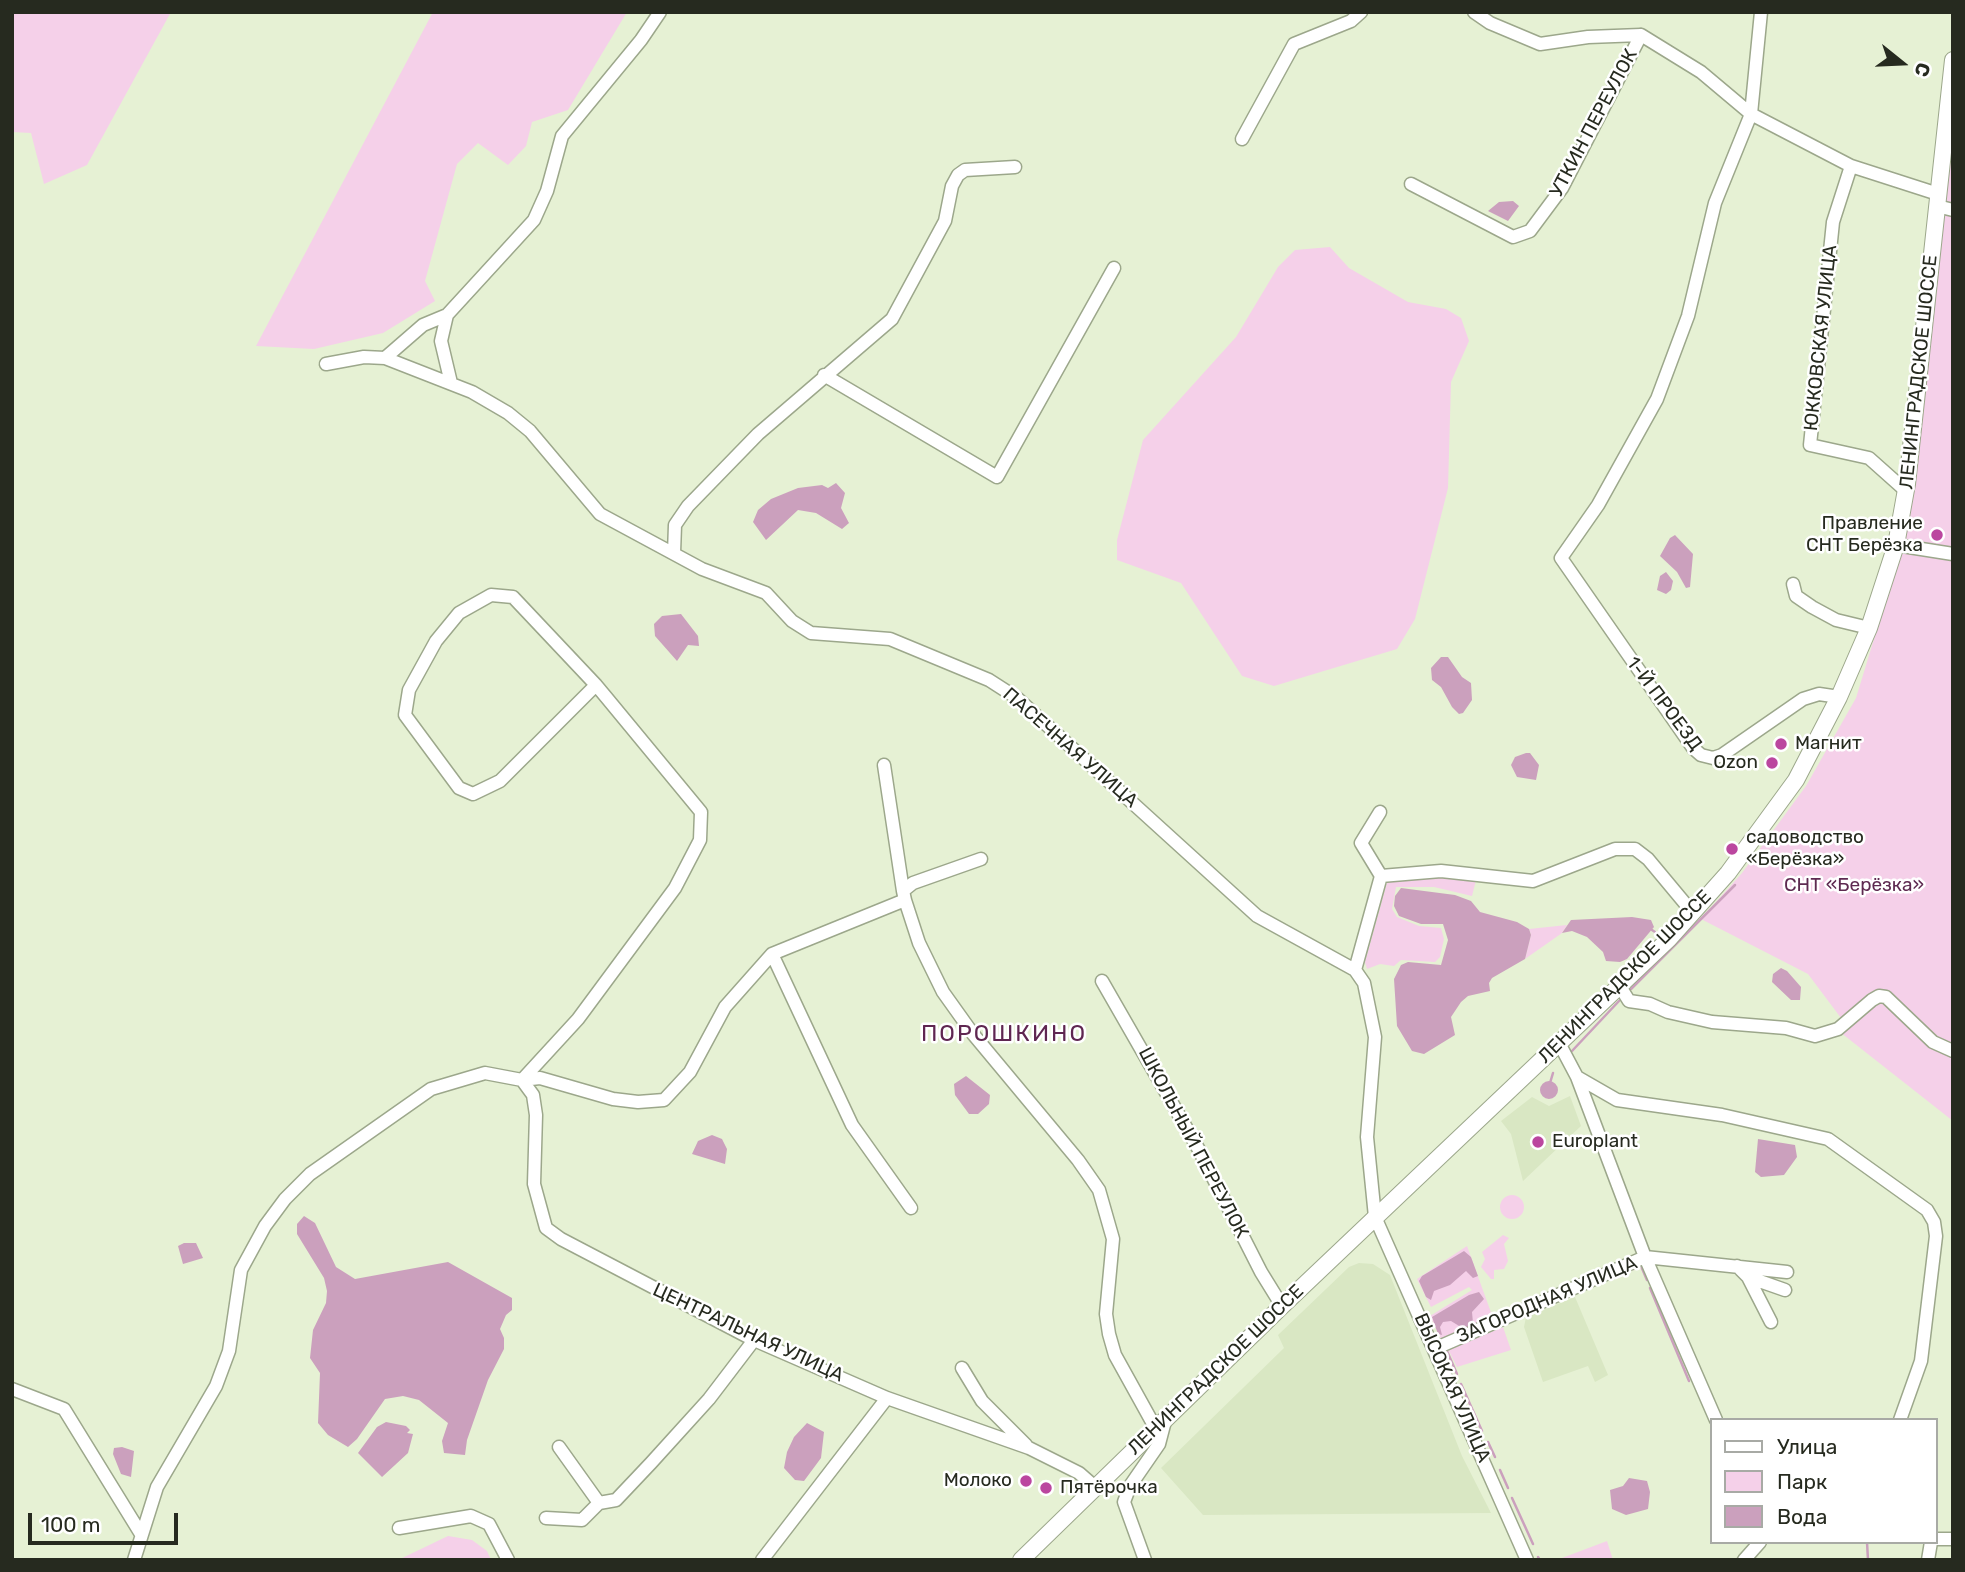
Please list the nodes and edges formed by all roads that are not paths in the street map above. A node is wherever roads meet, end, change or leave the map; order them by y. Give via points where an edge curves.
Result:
1 (660, 12) edge
2 (1361, 12) edge
3 (1474, 12) edge
4 (1760, 12) edge
5 (1641, 34) junction
6 (1953, 60) edge
7 (1950, 100) edge
8 (1751, 114) junction
9 (1242, 139) dead end
10 (1851, 166) junction
11 (1015, 167) dead end
12 (1411, 184) dead end
13 (1943, 203) edge
14 (1114, 268) dead end
15 (447, 315) junction
16 (385, 358) junction
17 (326, 364) dead end
18 (824, 375) junction
19 (451, 383) junction
20 (1906, 491) junction
21 (1896, 545) junction
22 (674, 553) junction
23 (1953, 554) edge
24 (1793, 584) dead end
25 (1869, 628) junction
26 (596, 685) junction
27 (1839, 697) junction
28 (884, 765) dead end
29 (1380, 812) dead end
30 (981, 859) dead end
31 (1381, 876) junction
32 (904, 896) junction
33 (1693, 913) junction
34 (772, 954) junction
35 (1355, 970) junction
36 (1102, 981) dead end
37 (1619, 985) junction
38 (1559, 1043) junction
39 (1953, 1051) edge
40 (1577, 1077) junction
41 (522, 1080) junction
42 (911, 1208) dead end
43 (1375, 1217) junction
44 (1645, 1257) junction
45 (1737, 1266) junction
46 (1787, 1272) dead end
47 (1748, 1277) junction
48 (1785, 1290) dead end
49 (1282, 1306) junction
50 (1770, 1322) dead end
51 (754, 1340) junction
52 (1434, 1349) junction
53 (961, 1368) dead end
54 (12, 1389) edge
55 (887, 1398) junction
56 (1715, 1418) edge
57 (1901, 1418) edge
58 (1160, 1425) junction
59 (559, 1447) dead end
60 (1029, 1448) junction
61 (1095, 1487) junction
62 (599, 1503) junction
63 (546, 1518) dead end
64 (399, 1528) dead end
65 (141, 1534) junction
66 (1758, 1544) edge
67 (134, 1560) edge
68 (508, 1560) edge
69 (762, 1560) edge
70 (1021, 1560) edge
71 (1145, 1560) edge
72 (1527, 1560) edge
73 (1744, 1560) edge

1 - 15 street via 562,136 534,220
2 - 9 street via 1351,21 1294,44
3 - 5 street via 1540,44
4 - 8 street
5 - 8 street via 1701,72
5 - 12 street, УТКИН ПЕРЕУЛОК via 1562,188 1530,231 1513,237
6 - 7 main road, ЛЕНИНГРАДСКОЕ ШОССЕ
7 - 13 main road, ЛЕНИНГРАДСКОЕ ШОССЕ
8 - 10 street
8 - 27 street, 1-Й ПРОЕЗД via 1715,203 1688,316 1657,400 1598,505 1561,558 1701,755 1723,755 1803,699 1819,694
10 - 13 street
10 - 20 street, ЮККОВСКАЯ УЛИЦА via 1833,222 1810,445 1869,458
11 - 18 street via 965,170 958,175 945,221 892,318
13 - 20 main road, ЛЕНИНГРАДСКОЕ ШОССЕ
14 - 18 street via 997,477
15 - 16 street via 423,325
15 - 19 street via 442,348
16 - 17 street, ПАСЕЧНАЯ УЛИЦА
16 - 19 street, ПАСЕЧНАЯ УЛИЦА
18 - 22 street via 688,506 675,525
19 - 22 street, ПАСЕЧНАЯ УЛИЦА via 508,413 530,431 600,514
20 - 21 main road, ЛЕНИНГРАДСКОЕ ШОССЕ
21 - 23 street
21 - 25 main road, ЛЕНИНГРАДСКОЕ ШОССЕ
22 - 35 street, ПАСЕЧНАЯ УЛИЦА via 727,580 766,593 792,621 811,633 890,639 1003,688 1257,916
24 - 25 street via 1796,596 1812,607 1836,620
25 - 27 main road, ЛЕНИНГРАДСКОЕ ШОССЕ
26 - 26 street via 500,781 473,794 459,788 405,715 409,691 436,642 459,613 491,595 513,597
26 - 41 street via 701,812 700,840 675,888 578,1018
27 - 33 main road, ЛЕНИНГРАДСКОЕ ШОССЕ via 1796,780 1742,856
28 - 32 street
29 - 31 street via 1361,843
30 - 32 street via 912,883
31 - 33 street via 1441,872 1533,881 1615,849 1635,849
31 - 35 street
32 - 34 street
32 - 58 street via 919,943 943,992 1078,1160 1103,1198 1113,1239 1108,1334 1115,1355
33 - 37 main road, ЛЕНИНГРАДСКОЕ ШОССЕ
34 - 41 street via 725,1007 690,1072 664,1100 613,1099 540,1078
34 - 42 street via 852,1125
35 - 43 street via 1366,992 1375,1037 1367,1137
36 - 49 street, ШКОЛЬНЫЙ ПЕРЕУЛОК via 1193,1138
37 - 38 main road, ЛЕНИНГРАДСКОЕ ШОССЕ
37 - 39 street via 1629,1001 1668,1012 1815,1036 1838,1029 1872,1000 1886,997 1933,1042
38 - 40 street
38 - 43 main road, ЛЕНИНГРАДСКОЕ ШОССЕ
40 - 44 street
40 - 57 street via 1617,1100 1722,1115 1828,1139 1927,1210 1936,1236 1921,1361
41 - 51 street, ЦЕНТРАЛЬНАЯ УЛИЦА via 533,1095 534,1184 546,1228
41 - 65 street via 485,1073 431,1089 310,1174 285,1199 241,1270 229,1351 216,1386 158,1487
43 - 49 main road, ЛЕНИНГРАДСКОЕ ШОССЕ
43 - 52 street, ВЫСОКАЯ УЛИЦА
44 - 45 street, ЗАГОРОДНАЯ УЛИЦА
44 - 52 street, ЗАГОРОДНАЯ УЛИЦА
44 - 56 street
45 - 46 street, ЗАГОРОДНАЯ УЛИЦА
45 - 47 street
47 - 48 street
47 - 50 street
49 - 58 main road, ЛЕНИНГРАДСКОЕ ШОССЕ
51 - 55 street, ЦЕНТРАЛЬНАЯ УЛИЦА
51 - 62 street via 709,1399 616,1500
52 - 72 street, ВЫСОКАЯ УЛИЦА
53 - 60 street via 982,1401
54 - 65 street via 64,1409
55 - 60 street, ЦЕНТРАЛЬНАЯ УЛИЦА
55 - 69 street
58 - 61 main road, ЛЕНИНГРАДСКОЕ ШОССЕ
58 - 71 street via 1159,1444 1124,1502
59 - 62 street
60 - 61 street, ЦЕНТРАЛЬНАЯ УЛИЦА via 1079,1473
61 - 70 main road, ЛЕНИНГРАДСКОЕ ШОССЕ
62 - 63 street via 582,1520
64 - 68 street via 471,1516 489,1524
65 - 67 street
66 - 73 street

